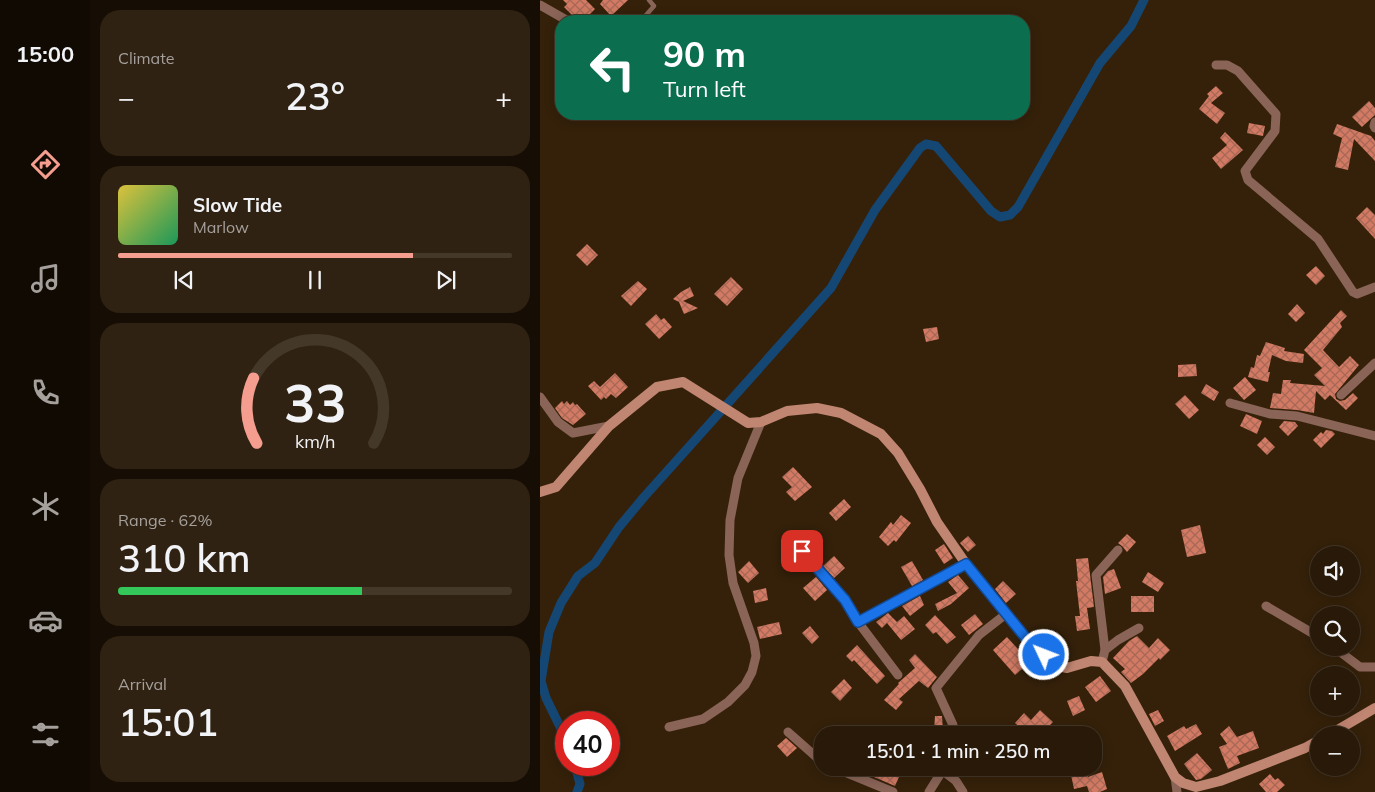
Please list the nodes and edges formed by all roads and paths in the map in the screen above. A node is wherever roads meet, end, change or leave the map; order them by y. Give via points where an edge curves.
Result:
1 (649, 0) edge
2 (540, 5) edge
3 (558, 15) edge
4 (646, 15) edge
5 (1216, 65) dead end
6 (1375, 122) edge
7 (1375, 128) edge
8 (1375, 287) edge
9 (1375, 363) edge
10 (1341, 394) dead end
11 (540, 397) edge
12 (1230, 402) dead end
13 (761, 422) junction
14 (609, 426) junction
15 (1375, 436) edge
16 (540, 492) edge
17 (1118, 550) dead end
18 (802, 551) dead end
19 (966, 564) junction
20 (1266, 606) dead end
21 (1006, 614) junction
22 (858, 622) junction
23 (1139, 628) dead end
24 (1310, 632) edge
25 (1105, 650) junction
26 (1345, 656) edge
27 (1102, 662) junction
28 (1375, 667) edge
29 (898, 676) dead end
30 (1375, 708) edge
31 (954, 726) edge
32 (1344, 726) edge
33 (670, 727) dead end
34 (788, 732) dead end
35 (1310, 745) edge
36 (814, 755) edge
37 (854, 776) edge
38 (939, 776) edge
39 (951, 776) edge
40 (1175, 777) junction
41 (893, 792) edge
42 (928, 792) edge
43 (964, 792) edge
44 (1177, 792) edge

1 - 4 lane via 654,6
2 - 3 street
5 - 8 street via 1227,65 1238,71 1276,114 1275,131 1245,171 1248,180 1318,239 1353,292 1357,294
6 - 7 street
9 - 10 street
11 - 14 street via 558,422 573,433
12 - 15 street via 1270,414 1297,416
13 - 14 street via 748,423 683,382 657,387
13 - 19 street via 787,411 817,408 841,413 881,434 898,453 937,522
13 - 33 street via 738,478 730,520 729,556 733,583 756,656 752,672 745,685 728,702 703,719
14 - 16 street via 556,487
17 - 25 street via 1096,575
18 - 22 street via 845,600
19 - 21 street
19 - 22 street
20 - 24 street
21 - 27 street via 1030,643 1058,666 1068,668 1091,661
21 - 31 street via 980,635 936,688
22 - 29 street
23 - 25 street
25 - 27 street
26 - 28 street via 1360,668
27 - 40 street via 1125,686
30 - 32 street
34 - 36 street
35 - 40 street via 1220,781 1196,786
37 - 41 street
38 - 42 street
39 - 43 street
40 - 44 street

